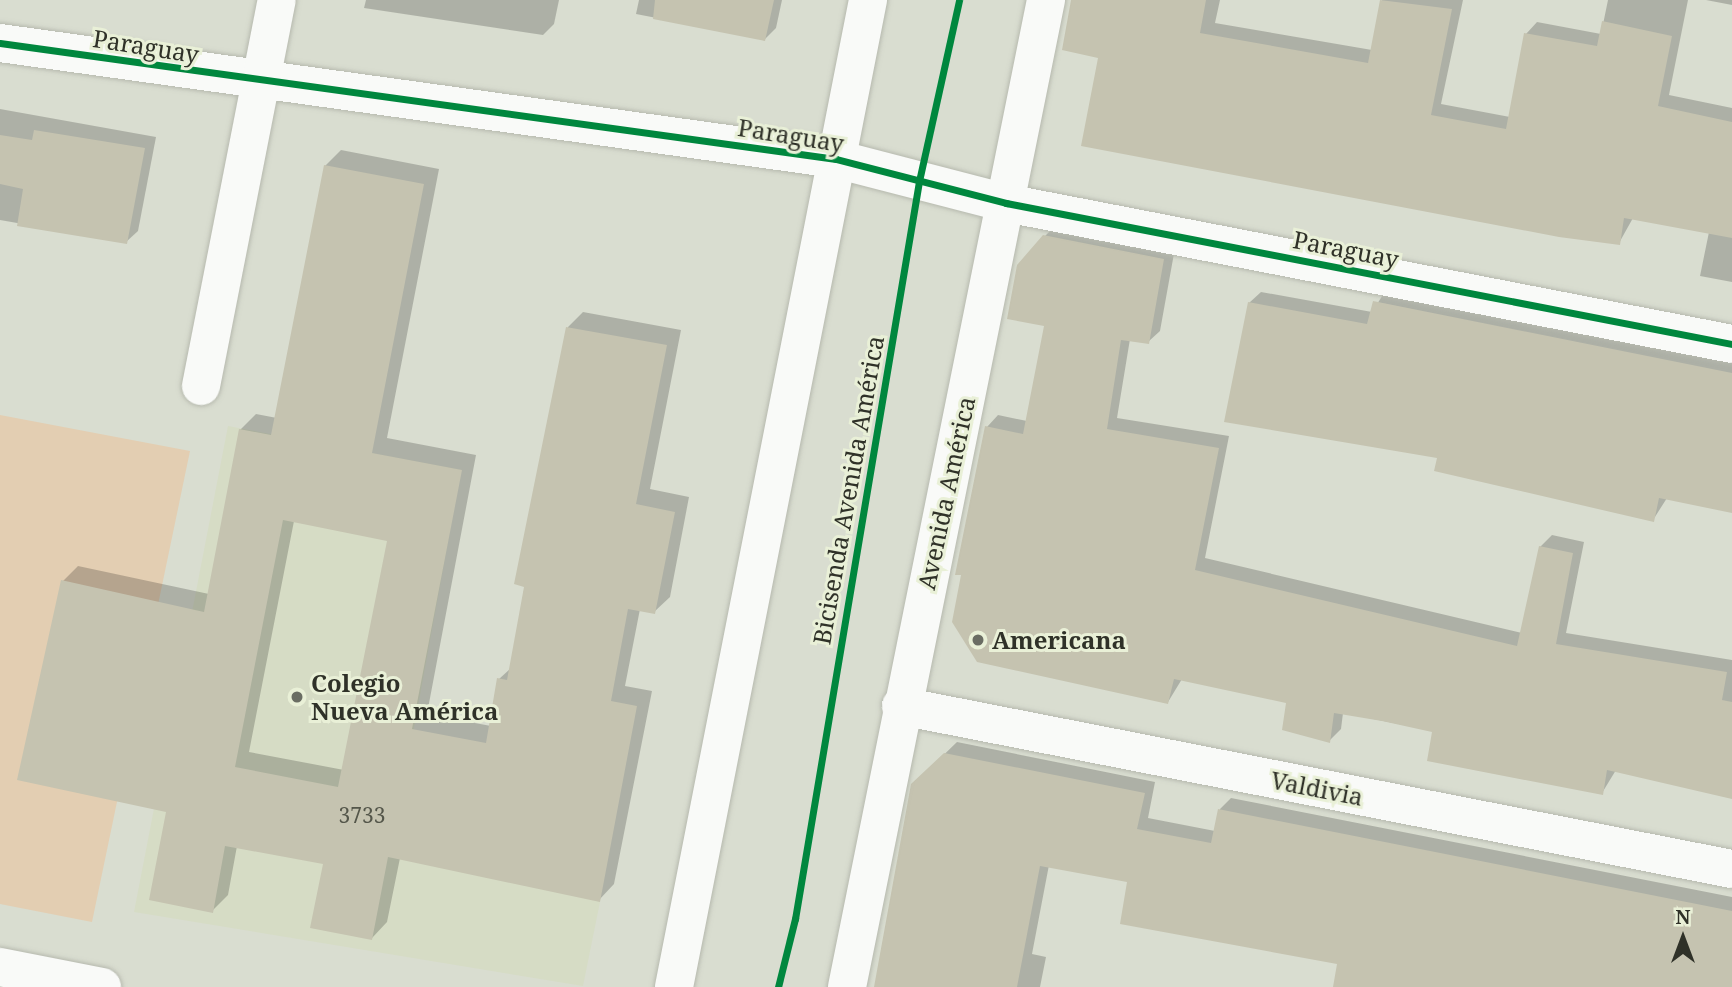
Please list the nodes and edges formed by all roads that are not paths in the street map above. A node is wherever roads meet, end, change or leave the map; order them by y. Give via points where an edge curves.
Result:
1 (277, 0) edge
2 (868, 0) edge
3 (1046, 0) edge
4 (0, 43) edge
5 (261, 82) junction
6 (835, 159) junction
7 (1006, 203) junction
8 (1732, 344) edge
9 (201, 386) dead end
10 (901, 706) junction
11 (1732, 869) edge
12 (0, 967) edge
13 (102, 987) edge
14 (674, 987) edge
15 (846, 987) edge

1 - 5 street
2 - 6 street
3 - 7 street, Avenida América
4 - 5 street, Paraguay
5 - 6 street, Paraguay
5 - 9 street
6 - 7 street, Paraguay
6 - 14 street
7 - 8 street, Paraguay
7 - 10 street, Avenida América
10 - 11 street, Valdivia
10 - 15 street, Avenida América
12 - 13 street

